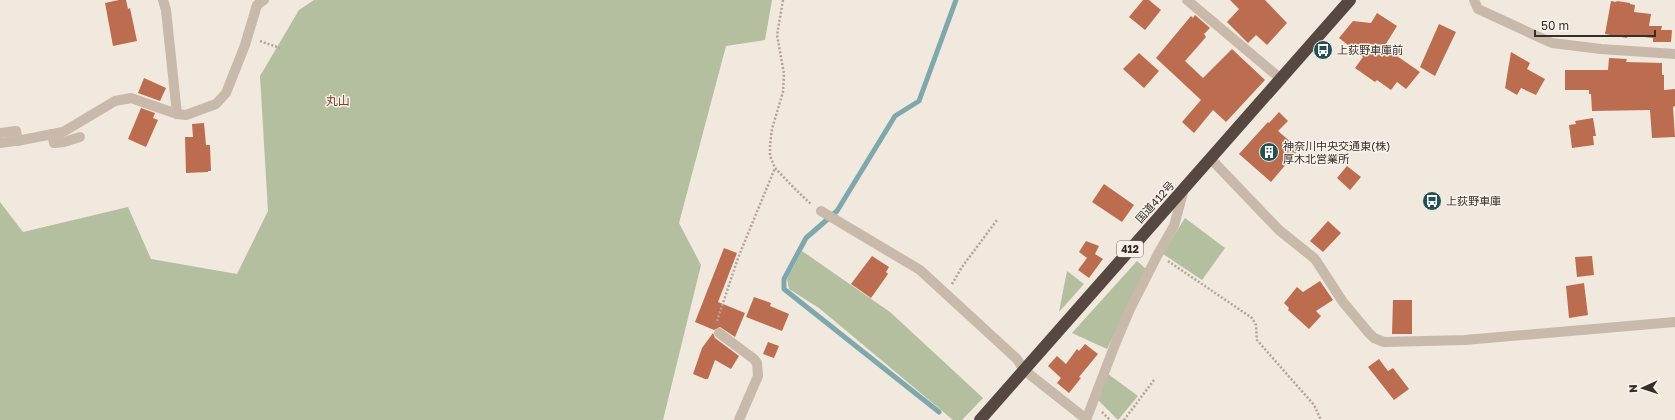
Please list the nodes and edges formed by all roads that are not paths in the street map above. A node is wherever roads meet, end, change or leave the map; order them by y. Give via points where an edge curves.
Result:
1 (163, 0) edge
2 (264, 0) edge
3 (1187, 0) edge
4 (1350, 0) edge
5 (1474, 0) edge
6 (1675, 54) edge
7 (1281, 79) junction
8 (177, 114) junction
9 (0, 133) edge
10 (52, 134) junction
11 (80, 137) dead end
12 (18, 141) junction
13 (0, 143) edge
14 (1211, 159) junction
15 (1184, 188) junction
16 (822, 212) road end
17 (1675, 322) edge
18 (719, 333) road end
19 (1024, 370) junction
20 (738, 420) edge
21 (980, 420) edge
22 (1086, 420) edge

1 - 8 street
2 - 8 street via 257,5 226,93 216,104 186,115
3 - 7 street
4 - 7 highway, 国道412号 / 412
5 - 6 street via 1478,9 1552,43
7 - 14 highway, 国道412号 / 412
8 - 10 street via 131,98 115,101 63,132
9 - 12 street via 16,131
10 - 11 street via 54,143
10 - 12 street
12 - 13 street
14 - 15 highway, 国道412号 / 412
14 - 17 street via 1279,230 1315,259 1343,302 1374,338 1384,342 1465,340
15 - 19 highway, 国道412号 / 412
15 - 22 street via 1174,226 1116,342
16 - 19 street via 920,270 1017,359
18 - 20 street via 757,363 758,376
19 - 21 highway, 国道412号 / 412
19 - 22 street

